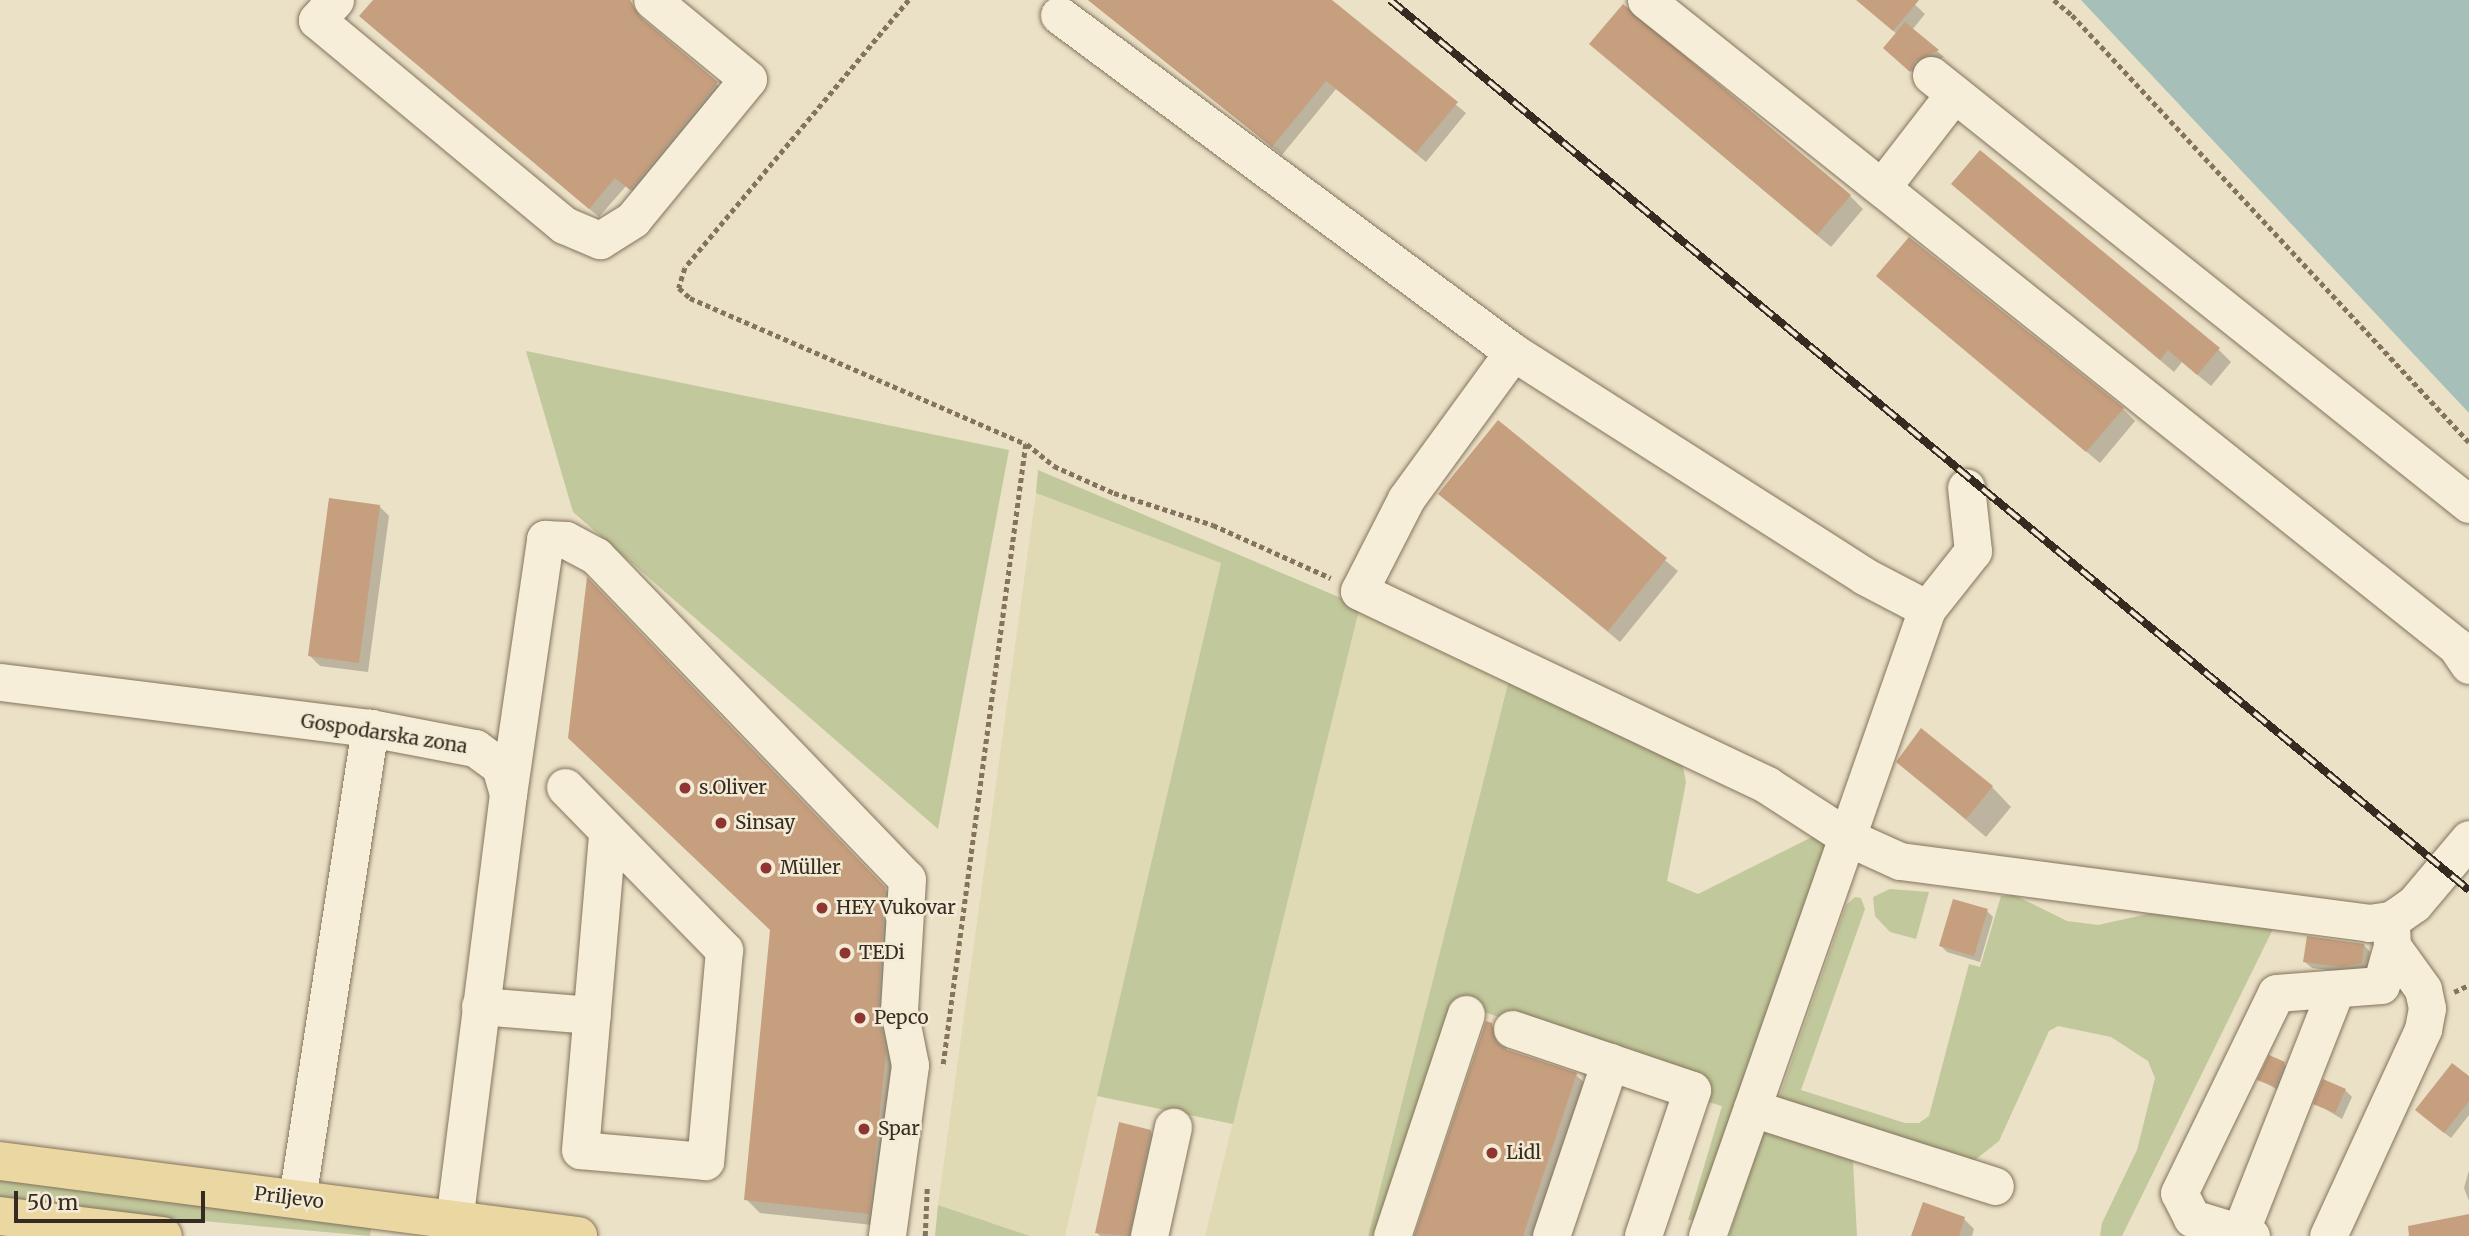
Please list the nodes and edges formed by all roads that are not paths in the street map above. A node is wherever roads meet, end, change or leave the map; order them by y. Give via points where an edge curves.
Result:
1 (335, 0) edge
2 (652, 0) edge
3 (1646, 0) edge
4 (1059, 15) dead end
5 (1882, 187) junction
6 (1513, 352) junction
7 (1966, 487) dead end
8 (2469, 504) edge
9 (1927, 609) junction
10 (2469, 665) edge
11 (0, 682) edge
12 (370, 728) junction
13 (565, 786) dead end
14 (508, 794) junction
15 (607, 832) junction
16 (1849, 838) junction
17 (2469, 839) edge
18 (2392, 933) junction
19 (2336, 989) junction
20 (481, 1006) junction
21 (1466, 1014) dead end
22 (592, 1015) junction
23 (1512, 1028) dead end
24 (1610, 1062) junction
25 (1752, 1108) junction
26 (1173, 1128) dead end
27 (0, 1161) edge
28 (1995, 1186) dead end
29 (297, 1199) junction
30 (0, 1216) edge
31 (453, 1228) edge
32 (1645, 1229) edge
33 (69, 1230) edge
34 (2246, 1233) edge
35 (163, 1236) edge
36 (579, 1236) edge
37 (887, 1236) edge
38 (1149, 1236) edge
39 (1392, 1236) edge
40 (1551, 1236) edge
41 (1688, 1236) edge
42 (1707, 1236) edge
43 (2328, 1236) edge

1 - 2 street via 317,20 564,225 600,240 633,219 748,79
3 - 5 street
4 - 6 street
5 - 8 street via 1942,85
5 - 10 street via 2456,646
6 - 9 street via 1864,576
6 - 16 street via 1406,499 1359,591 1768,785
7 - 9 street via 1973,551
9 - 16 street
11 - 12 street, Gospodarska zona
12 - 14 street, Gospodarska zona via 475,748 500,766
12 - 29 street
13 - 15 street
14 - 20 street, Gospodarska zona
14 - 37 street via 545,539 566,540 596,556 907,879 899,1010 910,1065
15 - 22 street
15 - 22 street via 724,950 705,1161 580,1150
16 - 18 street via 1900,861 2369,923
16 - 25 street
17 - 18 street
18 - 19 street via 2381,985
18 - 43 street via 2423,989 2427,1008 2423,1028
19 - 34 street
19 - 34 street via 2276,993 2179,1193 2192,1217
20 - 22 street
20 - 31 street, Gospodarska zona
21 - 39 street
23 - 24 street
24 - 32 street via 1692,1090
24 - 40 street
25 - 28 street
25 - 42 street
26 - 38 street
27 - 29 main road, Priljevo
29 - 31 main road, Priljevo
30 - 33 main road
31 - 36 main road, Priljevo
32 - 41 street
33 - 35 main road

